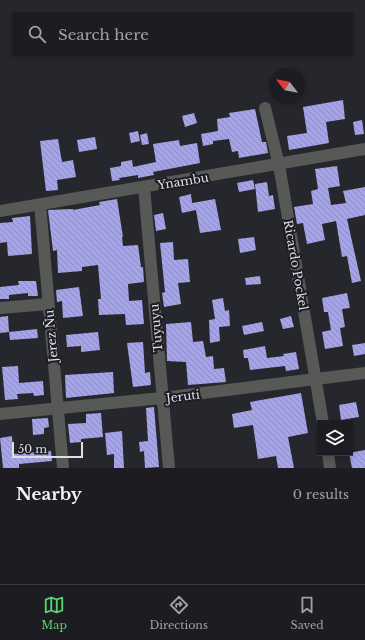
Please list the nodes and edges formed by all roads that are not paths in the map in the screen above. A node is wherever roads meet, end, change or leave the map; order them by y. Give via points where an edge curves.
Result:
1 (265, 108) dead end
2 (365, 149) edge
3 (279, 165) junction
4 (144, 187) junction
5 (40, 204) junction
6 (0, 211) edge
7 (48, 304) junction
8 (0, 308) edge
9 (365, 373) edge
10 (317, 380) junction
11 (162, 398) junction
12 (57, 407) junction
13 (0, 414) edge
14 (323, 420) edge
15 (328, 456) edge
16 (63, 468) edge
17 (169, 468) edge
18 (330, 468) edge

1 - 3 street, Ricardo Pockel
2 - 3 street, Ynambu
3 - 4 street, Ynambu
3 - 10 street, Ricardo Pockel
4 - 5 street, Ynambu
4 - 11 street, Tuyuyu
5 - 6 street, Ynambu
5 - 7 street, Jerez Ñu
7 - 8 street
7 - 12 street, Jerez Ñu
9 - 10 street, Jeruti
10 - 11 street, Jeruti
10 - 14 street, Ricardo Pockel
11 - 12 street, Jeruti
11 - 17 street, Tuyuyu
12 - 13 street, Jeruti
12 - 16 street, Jerez Ñu
15 - 18 street

